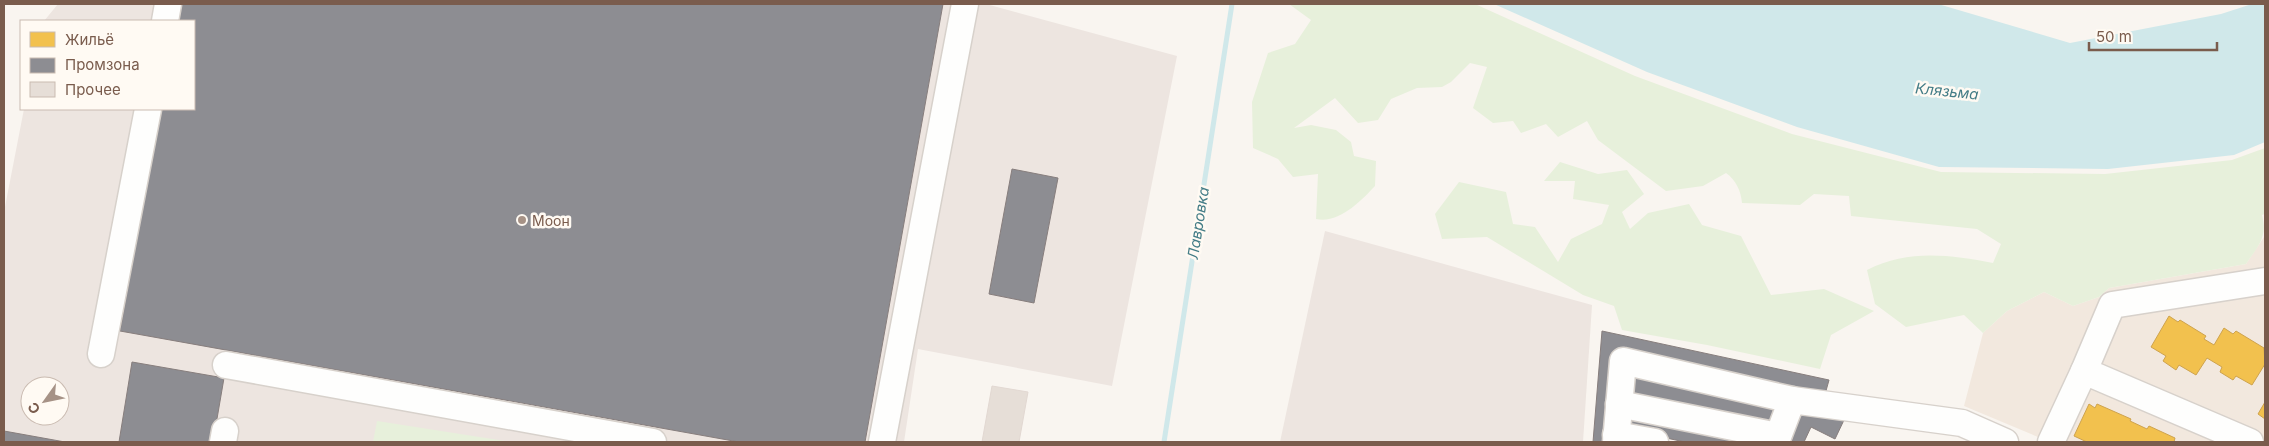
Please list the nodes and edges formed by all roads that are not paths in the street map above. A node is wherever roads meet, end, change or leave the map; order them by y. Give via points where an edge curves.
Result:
1 (168, 4) edge
2 (965, 4) edge
3 (165, 20) edge
4 (148, 110) edge
5 (2265, 281) edge
6 (102, 354) dead end
7 (226, 365) dead end
8 (2084, 371) junction
9 (1792, 400) junction
10 (1619, 404) junction
11 (1616, 439) edge
12 (1777, 439) edge
13 (1995, 440) edge
14 (653, 442) edge
15 (882, 442) edge
16 (1654, 442) edge
17 (2051, 442) edge
18 (2250, 442) edge

1 - 3 lane
2 - 15 lane
4 - 6 lane
5 - 8 lane via 2112,305
7 - 14 lane
8 - 17 lane
8 - 18 lane
9 - 10 lane via 1623,361
9 - 12 lane
9 - 13 lane via 1962,423
10 - 11 lane
10 - 12 lane
11 - 16 lane

